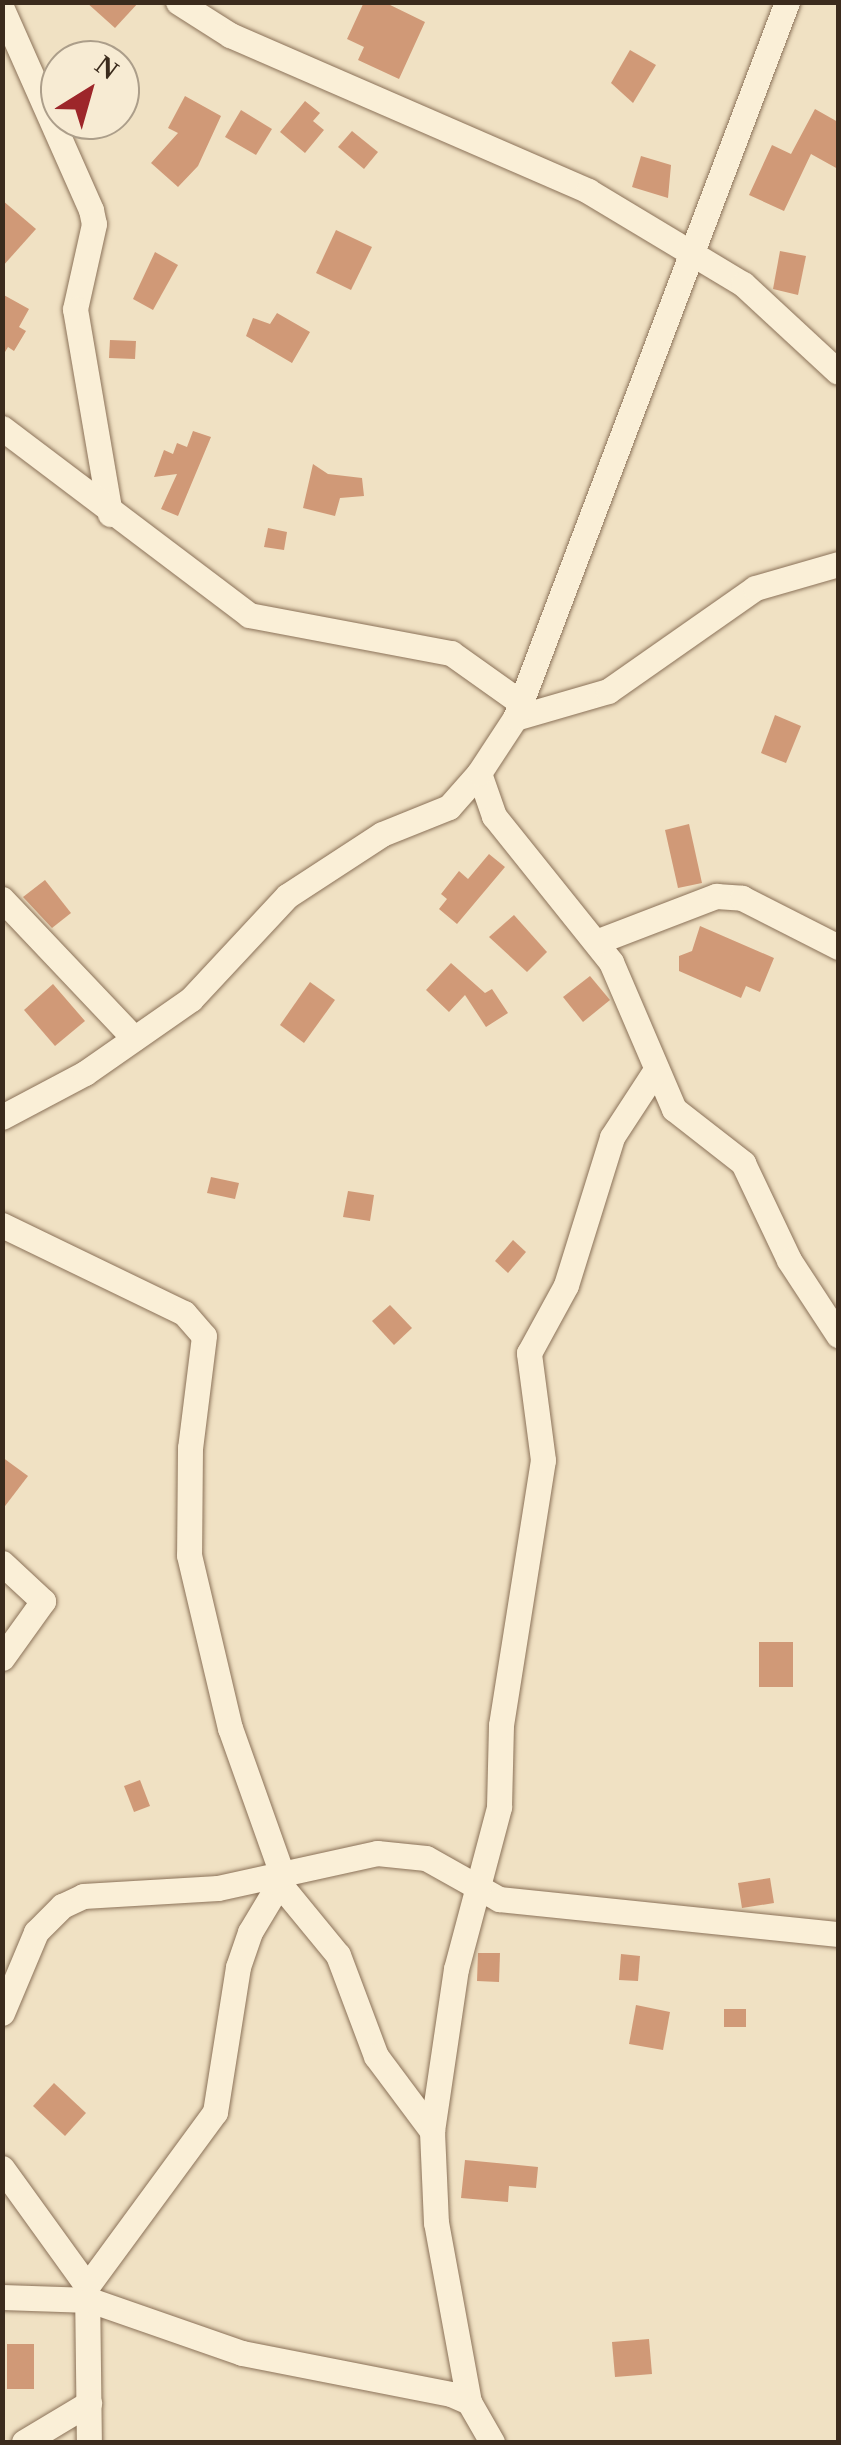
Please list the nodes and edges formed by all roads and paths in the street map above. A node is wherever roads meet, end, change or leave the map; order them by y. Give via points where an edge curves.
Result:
1 (178, 2) edge
2 (786, 2) edge
3 (2, 9) edge
4 (690, 249) junction
5 (838, 372) edge
6 (2, 428) edge
7 (110, 514) junction
8 (838, 564) edge
9 (518, 710) junction
10 (479, 773) junction
11 (449, 807) junction
12 (494, 816) junction
13 (2, 898) edge
14 (596, 942) junction
15 (838, 947) edge
16 (134, 1038) junction
17 (656, 1071) junction
18 (2, 1117) edge
19 (2, 1225) edge
20 (838, 1336) edge
21 (2, 1563) edge
22 (2, 1658) edge
23 (281, 1880) junction
24 (476, 1890) junction
25 (838, 1934) edge
26 (2, 2014) edge
27 (432, 2130) junction
28 (2, 2168) edge
29 (89, 2293) junction
30 (2, 2297) edge
31 (469, 2402) junction
32 (89, 2403) junction
33 (24, 2442) edge
34 (89, 2442) edge
35 (492, 2442) edge

1 - 4 street via 248,43 561,177
2 - 4 street
3 - 7 street via 94,224 75,308
4 - 5 street via 794,325
4 - 9 street
6 - 7 street
7 - 9 street via 249,615 451,653
8 - 9 street via 755,588 608,691
9 - 10 street
10 - 11 street
10 - 12 street
11 - 12 street
11 - 16 street via 382,834 287,896 190,999
12 - 14 street
13 - 16 street
14 - 15 street via 716,896 742,898
14 - 17 street via 634,1006
16 - 18 street
17 - 20 street via 674,1109 743,1164 788,1260
17 - 24 street via 612,1137 566,1284 529,1354 543,1460 501,1725 499,1807
19 - 23 street via 184,1313 204,1336 190,1448 189,1556 230,1728
21 - 22 street via 43,1600
23 - 24 street via 398,1852 448,1868
23 - 26 street via 83,1896 62,1906 24,1952
23 - 27 street via 338,1955 376,2056
23 - 29 street via 238,1967 215,2112
24 - 25 street via 648,1919
24 - 27 street via 456,1969
27 - 31 street via 436,2223
28 - 29 street
29 - 30 street
29 - 31 street via 242,2353
29 - 32 street
31 - 35 street
32 - 33 street
32 - 34 street

